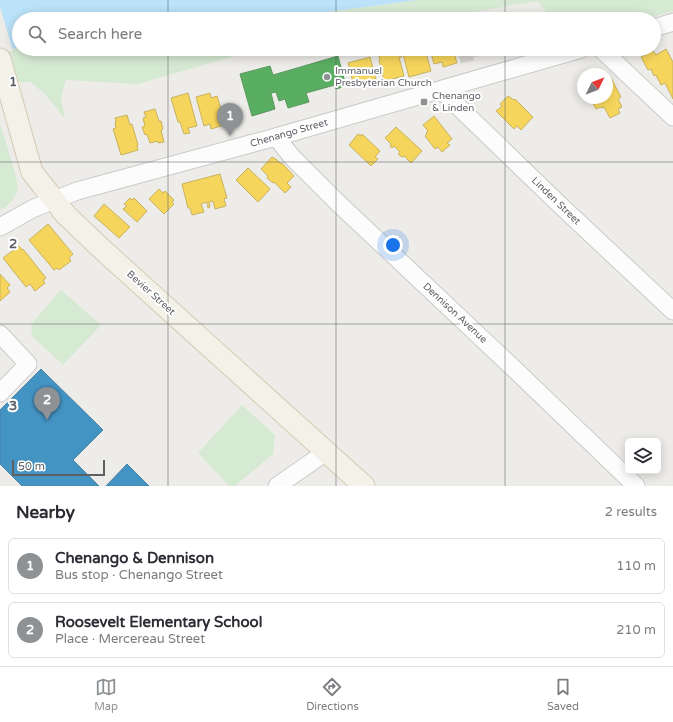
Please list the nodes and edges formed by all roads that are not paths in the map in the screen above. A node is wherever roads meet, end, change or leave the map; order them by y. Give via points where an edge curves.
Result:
1 (673, 22) edge
2 (661, 26) edge
3 (557, 56) edge
4 (608, 56) edge
5 (0, 59) edge
6 (441, 90) junction
7 (673, 117) edge
8 (276, 137) junction
9 (54, 200) junction
10 (0, 227) edge
11 (673, 311) edge
12 (3, 342) edge
13 (0, 393) edge
14 (326, 452) junction
15 (277, 486) edge
16 (364, 486) edge
17 (636, 486) edge

1 - 2 street
3 - 6 street, Chenango Street
4 - 7 street
5 - 9 main road, Bevier Street via 32,172
6 - 8 street, Chenango Street
6 - 11 street, Linden Street
8 - 9 street, Chenango Street via 77,191
8 - 17 street, Dennison Avenue via 333,198
9 - 10 street, Chenango Street
9 - 14 main road, Bevier Street via 105,252
12 - 13 street via 28,364
14 - 15 street
14 - 16 main road, Bevier Street

